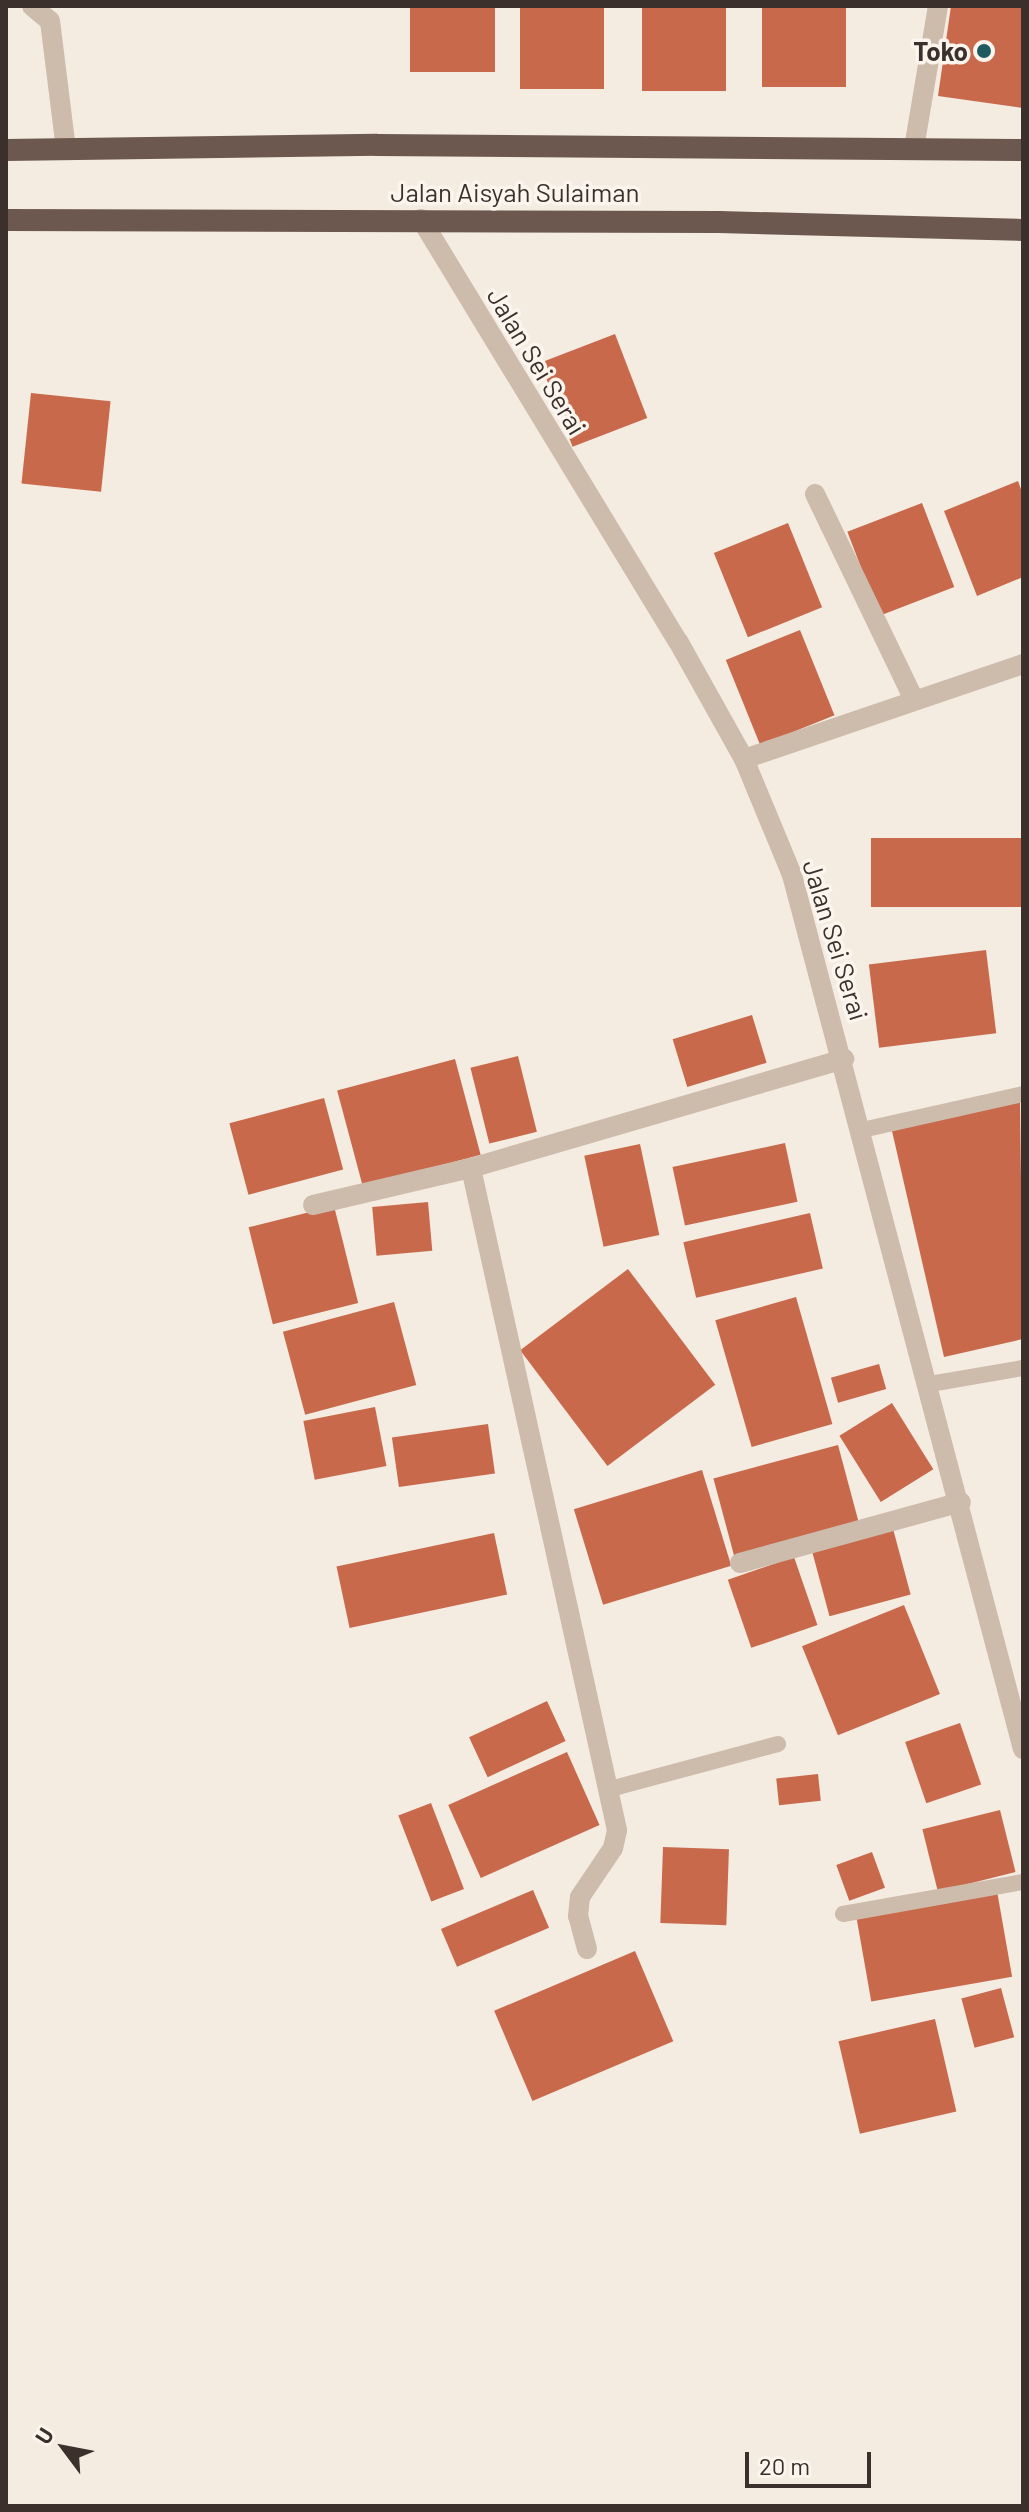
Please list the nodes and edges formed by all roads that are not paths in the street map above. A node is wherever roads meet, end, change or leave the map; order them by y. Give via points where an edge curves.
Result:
1 (32, 6) edge
2 (938, 6) edge
3 (914, 148) junction
4 (6, 150) edge
5 (66, 150) junction
6 (1023, 150) edge
7 (421, 219) junction
8 (6, 220) edge
9 (1023, 230) edge
10 (815, 494) dead end
11 (1023, 664) edge
12 (913, 698) junction
13 (744, 759) junction
14 (844, 1059) junction
15 (1023, 1094) edge
16 (862, 1130) junction
17 (471, 1168) junction
18 (313, 1205) dead end
19 (1023, 1368) edge
20 (930, 1384) junction
21 (961, 1502) junction
22 (740, 1563) dead end
23 (778, 1744) dead end
24 (1023, 1749) edge
25 (610, 1789) junction
26 (1023, 1882) edge
27 (843, 1914) dead end
28 (587, 1949) dead end

1 - 5 street via 50,21
2 - 3 street
3 - 5 highway, Jalan Aisyah Sulaiman
3 - 6 highway, Jalan Aisyah Sulaiman
4 - 5 highway, Jalan Aisyah Sulaiman
7 - 8 highway, Jalan Aisyah Sulaiman
7 - 9 highway, Jalan Aisyah Sulaiman
7 - 13 street, Jalan Sei Serai
10 - 12 street
11 - 12 street
12 - 13 street
13 - 14 street, Jalan Sei Serai via 792,875
14 - 16 street, Jalan Sei Serai
14 - 17 street
15 - 16 lane
16 - 20 street, Jalan Sei Serai
17 - 18 street
17 - 25 street
19 - 20 lane
20 - 21 street, Jalan Sei Serai
21 - 22 street
21 - 24 street, Jalan Sei Serai
23 - 25 lane
25 - 28 street via 616,1839 578,1907
26 - 27 lane

